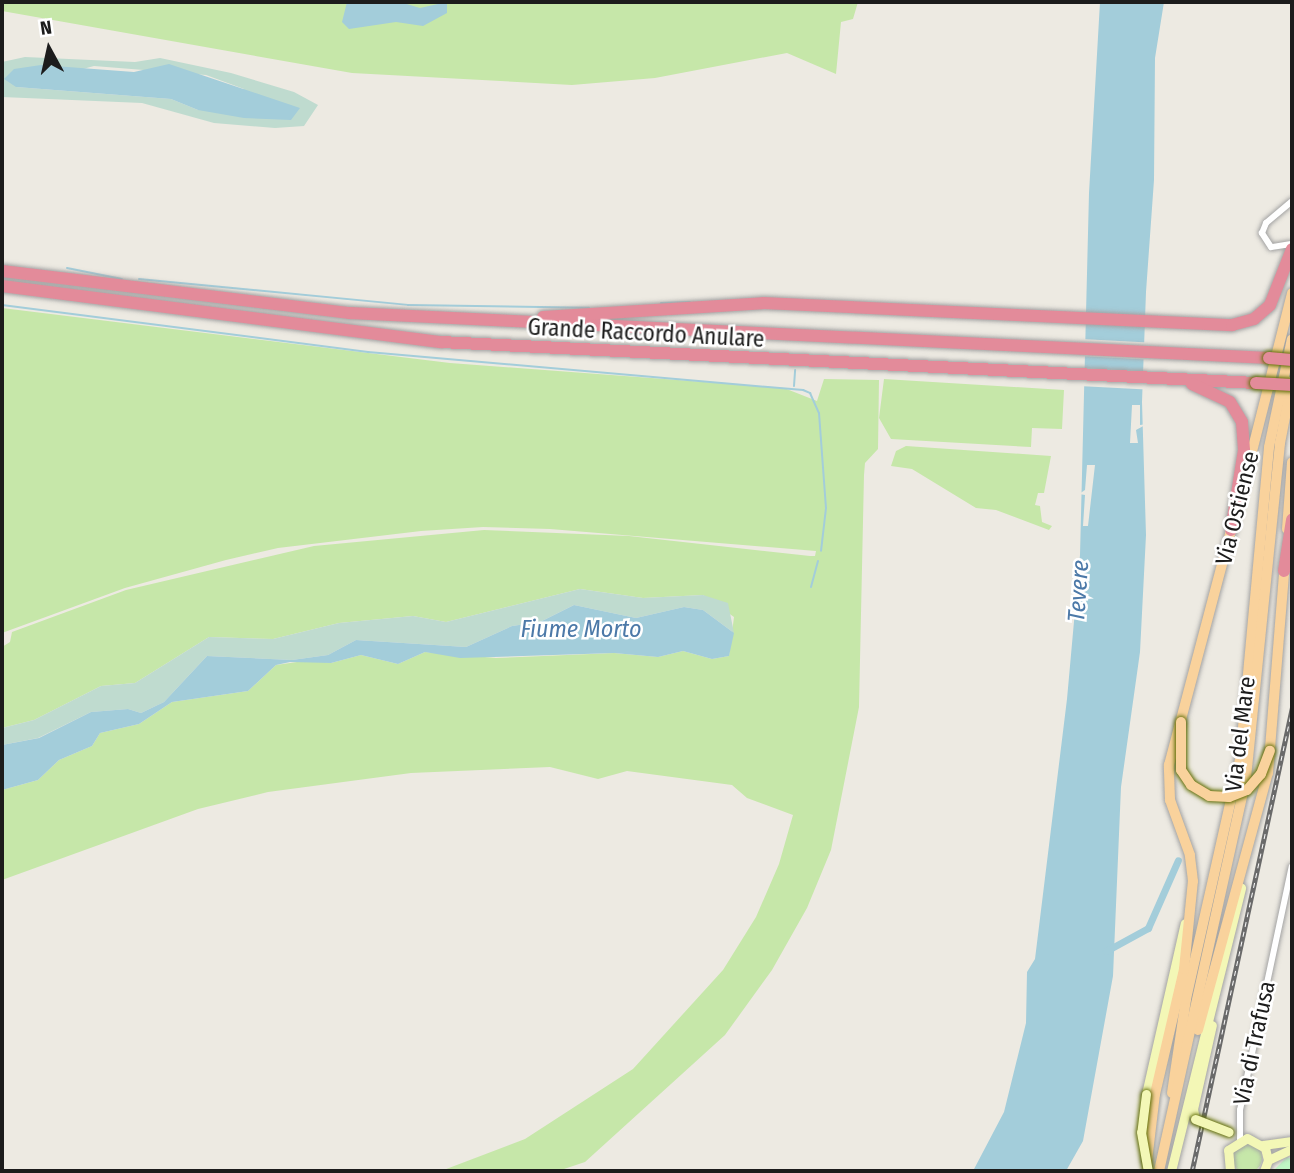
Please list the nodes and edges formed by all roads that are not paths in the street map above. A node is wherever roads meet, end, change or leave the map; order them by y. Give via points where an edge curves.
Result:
1 (1292, 201) edge
2 (1292, 243) edge
3 (1292, 249) edge
4 (2, 271) edge
5 (2, 286) edge
6 (1292, 293) edge
7 (487, 321) junction
8 (1292, 339) edge
9 (1292, 359) edge
10 (1158, 378) junction
11 (1292, 383) edge
12 (1292, 462) edge
13 (1292, 520) edge
14 (1231, 530) junction
15 (1284, 571) junction
16 (1181, 722) junction
17 (1270, 751) junction
18 (1253, 830) junction
19 (1292, 866) edge
20 (1186, 918) junction
21 (1219, 987) junction
22 (1178, 1095) junction
23 (1169, 1127) junction
24 (1239, 1139) junction
25 (1292, 1141) edge
26 (1263, 1145) junction
27 (1292, 1149) edge
28 (1268, 1160) junction
29 (1146, 1171) edge
30 (1159, 1171) edge
31 (1171, 1171) edge
32 (1230, 1171) edge
33 (1264, 1171) edge

1 - 2 street via 1268,221 1262,233 1271,247
3 - 7 highway via 1277,293 1266,309 1250,321 1225,326 743,304
4 - 7 highway, Grande Raccordo Anulare via 291,308
5 - 10 highway, Grande Raccordo Anulare via 441,342
6 - 14 main road, Via Ostiense
7 - 9 highway, Grande Raccordo Anulare, bridge
8 - 23 main road, Via del Mare via 1269,447 1240,760 1184,1006
10 - 11 highway, Grande Raccordo Anulare, bridge
10 - 14 highway via 1194,385 1227,400 1240,418 1244,440
11 - 22 main road, Via del Mare via 1280,443 1246,778
12 - 15 main road, Via Ostiense
13 - 15 highway
14 - 16 main road, Via Ostiense
15 - 17 main road, Via Ostiense
16 - 17 main road, bridge via 1181,770 1191,785 1209,796 1229,797 1247,790 1261,774
16 - 20 main road, bridge via 1168,780 1172,809 1192,864
17 - 18 main road, Via Ostiense, bridge
18 - 21 main road
18 - 22 main road, Via Ostiense
19 - 24 street, Via di Trafusa via 1240,1110
20 - 29 main road via 1185,961
20 - 29 main road, bridge via 1141,1121
21 - 24 main road, bridge via 1193,1109 1195,1119
21 - 31 main road
22 - 23 main road, Via del Mare
23 - 30 main road, Via del Mare
24 - 26 main road via 1251,1138
24 - 32 main road via 1227,1153
25 - 26 main road
26 - 28 main road
27 - 28 main road
28 - 33 main road

